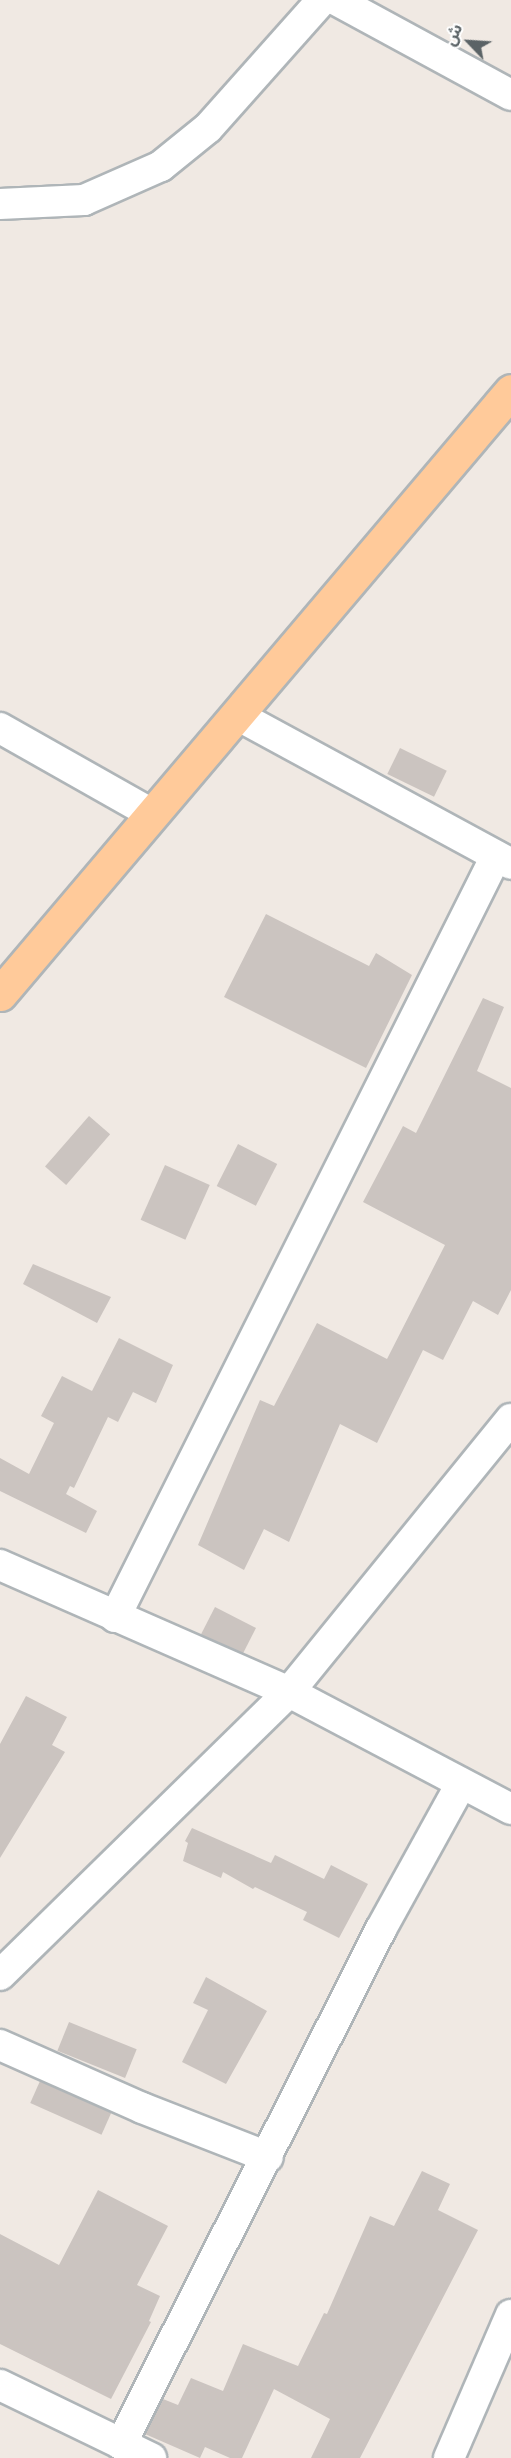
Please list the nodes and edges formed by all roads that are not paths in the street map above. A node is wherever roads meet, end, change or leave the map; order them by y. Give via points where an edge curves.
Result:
1 (322, 0) edge
2 (336, 0) edge
3 (511, 94) edge
4 (0, 204) edge
5 (511, 391) edge
6 (237, 715) junction
7 (0, 728) edge
8 (152, 814) junction
9 (503, 860) edge
10 (0, 994) edge
11 (511, 1419) edge
12 (0, 1565) edge
13 (115, 1617) junction
14 (289, 1692) junction
15 (461, 1784) junction
16 (511, 1809) edge
17 (0, 1975) edge
18 (4, 2058) edge
19 (268, 2157) junction
20 (511, 2315) edge
21 (0, 2385) edge
22 (122, 2444) junction
23 (151, 2458) edge
24 (449, 2458) edge

1 - 4 street via 208,128 162,166 84,200
2 - 3 street
5 - 6 highway
6 - 8 highway
6 - 9 street
7 - 8 street
8 - 10 highway
9 - 13 street
11 - 14 street
12 - 13 street
13 - 14 street
14 - 15 street
14 - 17 street
15 - 16 street
15 - 19 street via 381,1929
18 - 19 street
19 - 22 street
20 - 24 street
21 - 22 street
22 - 23 street

